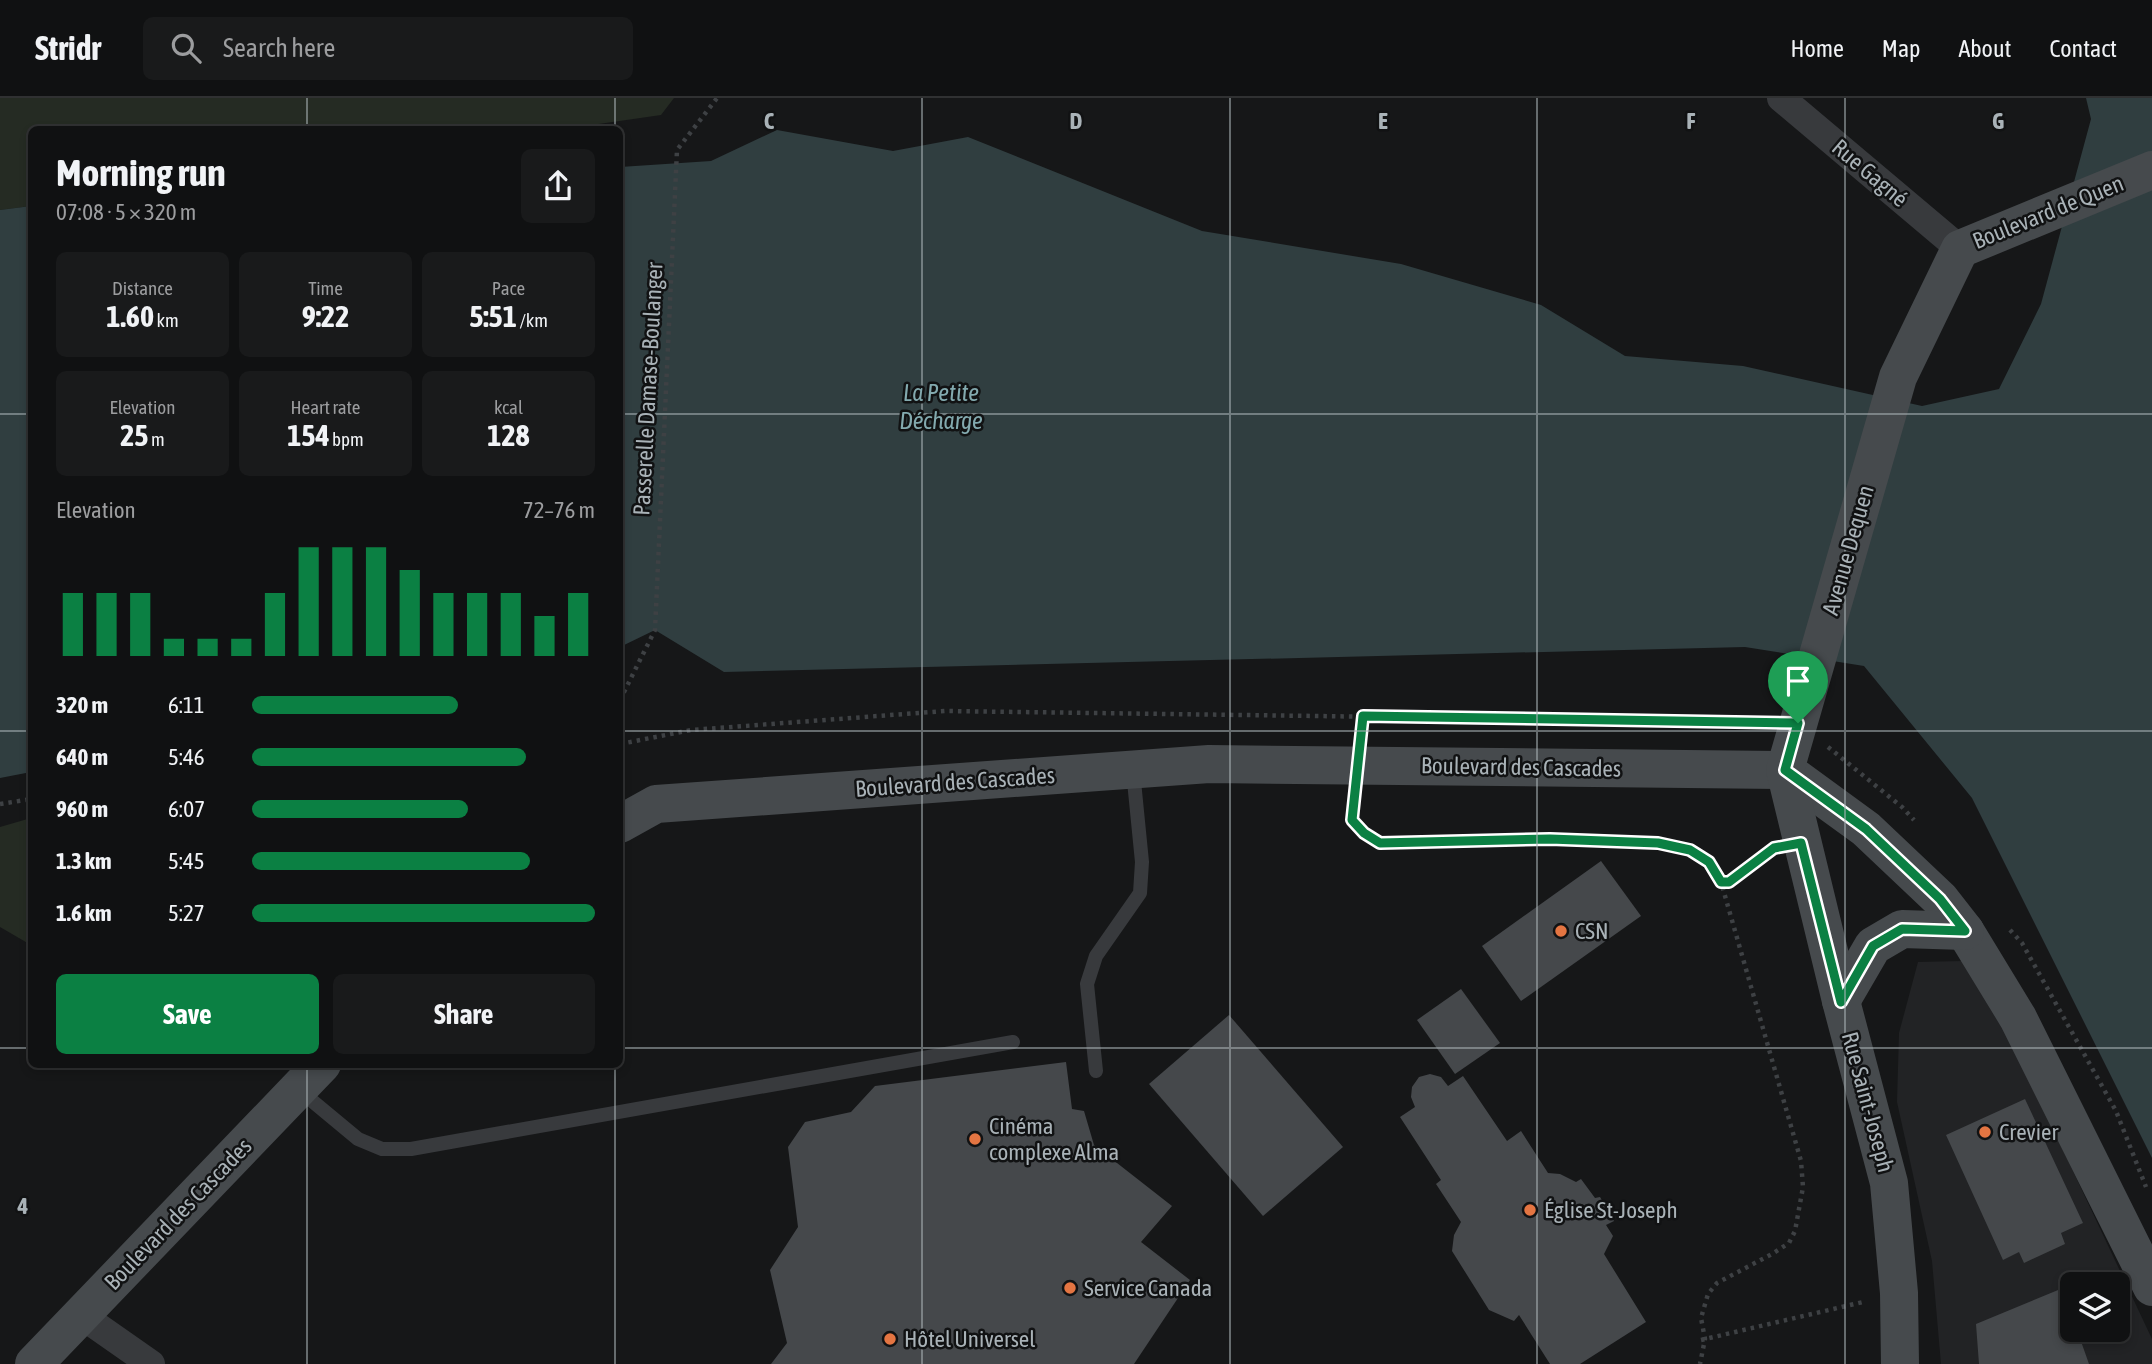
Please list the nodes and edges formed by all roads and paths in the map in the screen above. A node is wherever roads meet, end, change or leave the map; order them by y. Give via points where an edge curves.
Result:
1 (717, 98) edge
2 (1781, 98) edge
3 (2152, 170) edge
4 (1959, 248) junction
5 (1898, 377) joint
6 (623, 694) edge
7 (1363, 716) junction
8 (1798, 723) junction
9 (623, 743) edge
10 (1357, 766) junction
11 (1133, 769) junction
12 (1785, 770) junction
13 (28, 800) edge
14 (0, 804) edge
15 (623, 822) edge
16 (1801, 843) junction
17 (1721, 882) junction
18 (1965, 931) junction
19 (1841, 1002) junction
20 (1013, 1042) dead end
21 (1096, 1071) dead end
22 (310, 1077) edge
23 (2152, 1287) edge
24 (1899, 1293) junction
25 (81, 1315) junction
26 (1703, 1340) junction
27 (34, 1364) edge
28 (151, 1364) edge
29 (1700, 1364) edge
30 (1900, 1364) edge

1 - 6 path, Passerelle Damase-Boulanger via 677,150 655,630
2 - 4 street, Rue Gagné
3 - 4 street, Boulevard de Quen
4 - 5 street, Boulevard de Quen
5 - 8 street, Avenue Dequen
7 - 8 path
7 - 9 path via 945,711 691,730
7 - 10 path
8 - 12 street, Rue Saint-Joseph
10 - 11 street, Boulevard des Cascades via 1209,764
10 - 12 street, Boulevard des Cascades
10 - 17 path via 1352,820 1380,843 1550,839 1658,843 1690,850 1709,862
11 - 15 street, Boulevard des Cascades via 656,804
11 - 21 lane via 1142,862 1140,893 1096,956 1087,984
12 - 16 street, Rue Saint-Joseph
12 - 18 street via 1866,829 1940,899
13 - 14 path
16 - 17 path via 1774,848 1729,882
16 - 19 street, Rue Saint-Joseph
17 - 26 path via 1801,1161 1803,1187 1789,1243 1717,1283 1708,1293 1701,1318
18 - 19 street via 1902,929 1873,946
18 - 23 street via 2018,1018
19 - 24 street, Rue Saint-Joseph via 1889,1183
20 - 22 lane via 411,1149 382,1149 358,1139
22 - 25 street, Boulevard des Cascades
24 - 26 path
24 - 30 street, Rue Saint-Joseph
25 - 27 street, Boulevard des Cascades
25 - 28 street
26 - 29 path

